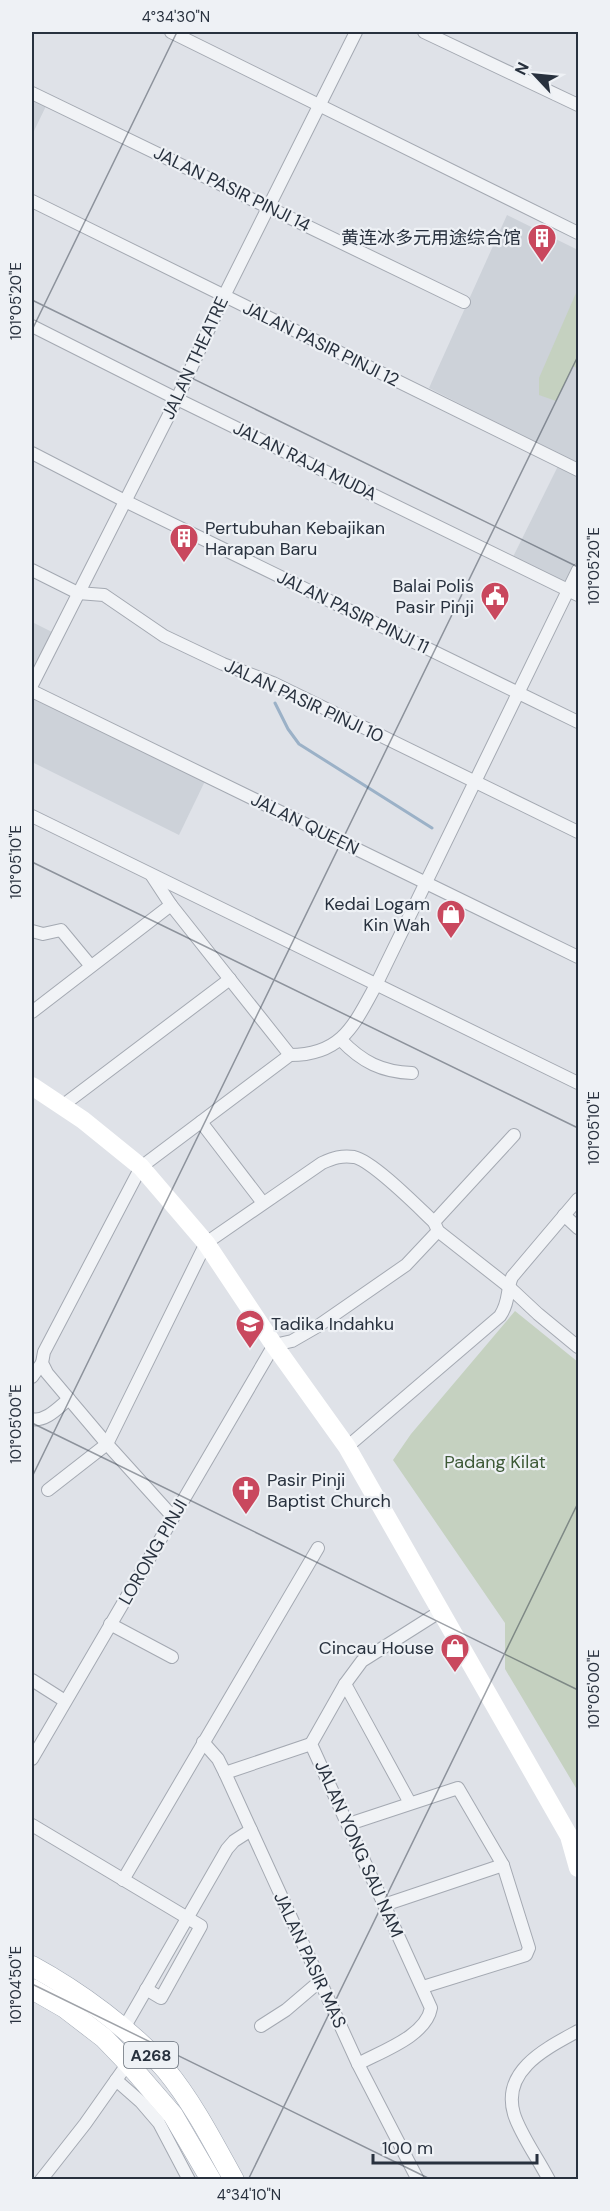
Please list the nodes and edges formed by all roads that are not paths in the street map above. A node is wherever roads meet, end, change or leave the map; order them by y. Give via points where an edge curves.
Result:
1 (171, 32) edge
2 (356, 32) edge
3 (424, 32) edge
4 (32, 93) edge
5 (321, 104) junction
6 (579, 105) edge
7 (32, 201) edge
8 (269, 207) junction
9 (579, 233) edge
10 (224, 296) junction
11 (464, 302) dead end
12 (32, 326) edge
13 (177, 399) junction
14 (32, 453) edge
15 (579, 470) edge
16 (125, 501) junction
17 (32, 570) edge
18 (579, 570) edge
19 (574, 592) edge
20 (78, 593) junction
21 (32, 685) edge
22 (32, 692) edge
23 (518, 693) junction
24 (579, 722) edge
25 (475, 782) junction
26 (32, 816) edge
27 (579, 832) edge
28 (152, 876) junction
29 (426, 882) junction
30 (171, 905) junction
31 (32, 931) edge
32 (579, 957) edge
33 (90, 965) junction
34 (230, 979) junction
35 (376, 985) junction
36 (32, 1012) edge
37 (341, 1040) junction
38 (290, 1055) junction
39 (412, 1073) dead end
40 (579, 1083) edge
41 (32, 1086) edge
42 (62, 1106) junction
43 (201, 1122) junction
44 (514, 1135) dead end
45 (141, 1167) junction
46 (579, 1199) edge
47 (263, 1203) junction
48 (564, 1215) junction
49 (436, 1226) junction
50 (579, 1228) edge
51 (207, 1243) junction
52 (508, 1286) junction
53 (274, 1344) junction
54 (579, 1347) edge
55 (42, 1363) junction
56 (32, 1377) edge
57 (69, 1399) junction
58 (32, 1419) edge
59 (107, 1444) junction
60 (347, 1447) junction
61 (48, 1490) dead end
62 (173, 1517) junction
63 (318, 1548) dead end
64 (441, 1611) junction
65 (111, 1624) junction
66 (172, 1657) dead end
67 (32, 1680) edge
68 (345, 1684) junction
69 (65, 1701) junction
70 (202, 1742) junction
71 (311, 1744) junction
72 (32, 1759) edge
73 (225, 1773) junction
74 (410, 1803) junction
75 (349, 1824) junction
76 (32, 1825) edge
77 (251, 1830) junction
78 (574, 1830) edge
79 (503, 1865) junction
80 (579, 1868) edge
81 (123, 1880) junction
82 (384, 1905) junction
83 (187, 1918) junction
84 (32, 1966) edge
85 (320, 1981) junction
86 (423, 1987) junction
87 (32, 1989) edge
88 (261, 2026) dead end
89 (124, 2028) junction
90 (579, 2031) edge
91 (128, 2063) junction
92 (358, 2064) junction
93 (116, 2080) junction
94 (46, 2178) edge
95 (189, 2180) edge
96 (212, 2180) edge
97 (234, 2180) edge
98 (418, 2180) edge
99 (549, 2180) edge

1 - 5 street
2 - 5 street, JALAN THEATRE
3 - 6 street
4 - 8 street, JALAN PASIR PINJI 14
5 - 8 street, JALAN THEATRE
5 - 9 street
7 - 10 street, JALAN PASIR PINJI 12
8 - 10 street, JALAN THEATRE
8 - 11 street, JALAN PASIR PINJI 14
10 - 13 street, JALAN THEATRE
10 - 15 street, JALAN PASIR PINJI 12
12 - 13 street, JALAN RAJA MUDA
13 - 16 street, JALAN THEATRE
13 - 19 street, JALAN RAJA MUDA
14 - 16 street, JALAN PASIR PINJI 11
16 - 20 street, JALAN THEATRE
16 - 23 street, JALAN PASIR PINJI 11
17 - 20 street, JALAN PASIR PINJI 10
18 - 19 street
19 - 23 street
20 - 21 street, JALAN THEATRE
20 - 25 street, JALAN PASIR PINJI 10 via 104,595 164,636 273,683
22 - 29 street, JALAN QUEEN
23 - 24 street, JALAN PASIR PINJI 11
23 - 25 street
25 - 27 street, JALAN PASIR PINJI 10
25 - 29 street
26 - 28 street
28 - 30 street
28 - 35 street
29 - 32 street, JALAN QUEEN
29 - 35 street
30 - 33 street
30 - 34 street
31 - 33 street via 44,934 61,930
33 - 36 street
34 - 38 street
34 - 42 street
35 - 37 street via 354,1026
35 - 40 street
37 - 38 street via 325,1050
37 - 39 street via 359,1057 380,1068
38 - 43 street
41 - 42 main road
42 - 45 main road
43 - 45 street
43 - 47 street
44 - 49 street
45 - 51 main road
45 - 55 street via 44,1352
46 - 48 street
47 - 49 street via 322,1163 340,1156 356,1157
47 - 51 street
48 - 50 street
48 - 52 street via 512,1276
49 - 52 street
49 - 53 street via 406,1265 292,1341
51 - 53 main road
51 - 59 street
52 - 54 street
52 - 60 street via 507,1307 500,1316
53 - 60 main road
53 - 62 street, LORONG PINJI
55 - 56 street
55 - 57 street
57 - 58 street via 48,1416
57 - 59 street
59 - 61 street
59 - 62 street
60 - 64 main road
62 - 65 street, LORONG PINJI
63 - 70 street
64 - 68 street, JALAN YONG SAU NAM via 362,1661
64 - 78 main road
65 - 66 street
65 - 69 street, LORONG PINJI
67 - 69 street
68 - 71 street, JALAN YONG SAU NAM
68 - 74 street
69 - 72 street, LORONG PINJI
70 - 73 street, JALAN PASIR MAS via 218,1758
70 - 81 street
71 - 73 street
71 - 75 street, JALAN YONG SAU NAM
73 - 77 street, JALAN PASIR MAS
74 - 75 street
74 - 79 street via 458,1788
75 - 82 street, JALAN YONG SAU NAM
76 - 81 street
77 - 83 street via 227,1849
77 - 85 street, JALAN PASIR MAS
78 - 80 main road
79 - 82 street
79 - 86 street via 529,1952
81 - 83 street
82 - 86 street, JALAN YONG SAU NAM
83 - 89 street
84 - 89 main road, A268
85 - 88 street
85 - 92 street, JALAN PASIR MAS
86 - 92 street, JALAN YONG SAU NAM via 431,2008 425,2024
87 - 91 main road, A268 via 104,2038
89 - 97 main road, A268 via 166,2070 195,2111
90 - 99 street via 530,2060 520,2071 511,2098 514,2115
91 - 93 street
91 - 96 main road, A268 via 173,2115
92 - 98 street, JALAN PASIR MAS
93 - 94 street
93 - 95 street via 159,2123

